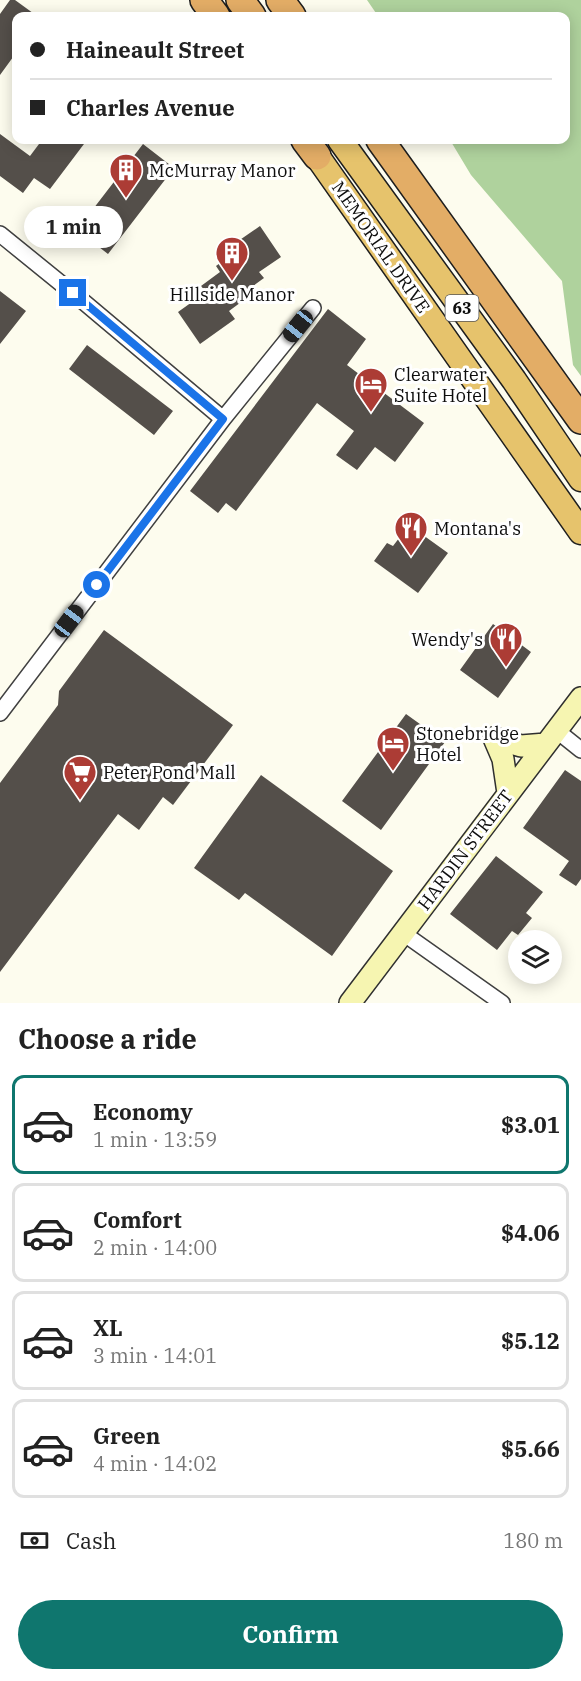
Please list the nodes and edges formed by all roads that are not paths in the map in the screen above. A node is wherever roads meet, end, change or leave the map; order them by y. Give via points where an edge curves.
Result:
1 (343, 144) edge
2 (383, 144) edge
3 (311, 148) edge
4 (0, 234) edge
5 (313, 308) dead end
6 (223, 419) junction
7 (581, 420) edge
8 (581, 478) edge
9 (581, 532) edge
10 (581, 698) edge
11 (0, 713) edge
12 (551, 737) junction
13 (581, 750) edge
14 (508, 793) junction
15 (403, 933) junction
16 (350, 1003) edge
17 (502, 1003) edge

1 - 8 highway, MEMORIAL DRIVE / 63
2 - 7 highway
3 - 9 highway, MEMORIAL DRIVE / 63
4 - 6 street
5 - 6 street
6 - 11 street
10 - 12 main road, HARDIN STREET
12 - 13 street
12 - 14 main road, HARDIN STREET
12 - 14 main road via 521,746 495,738
14 - 15 main road, HARDIN STREET
15 - 16 main road, HARDIN STREET
15 - 17 street

